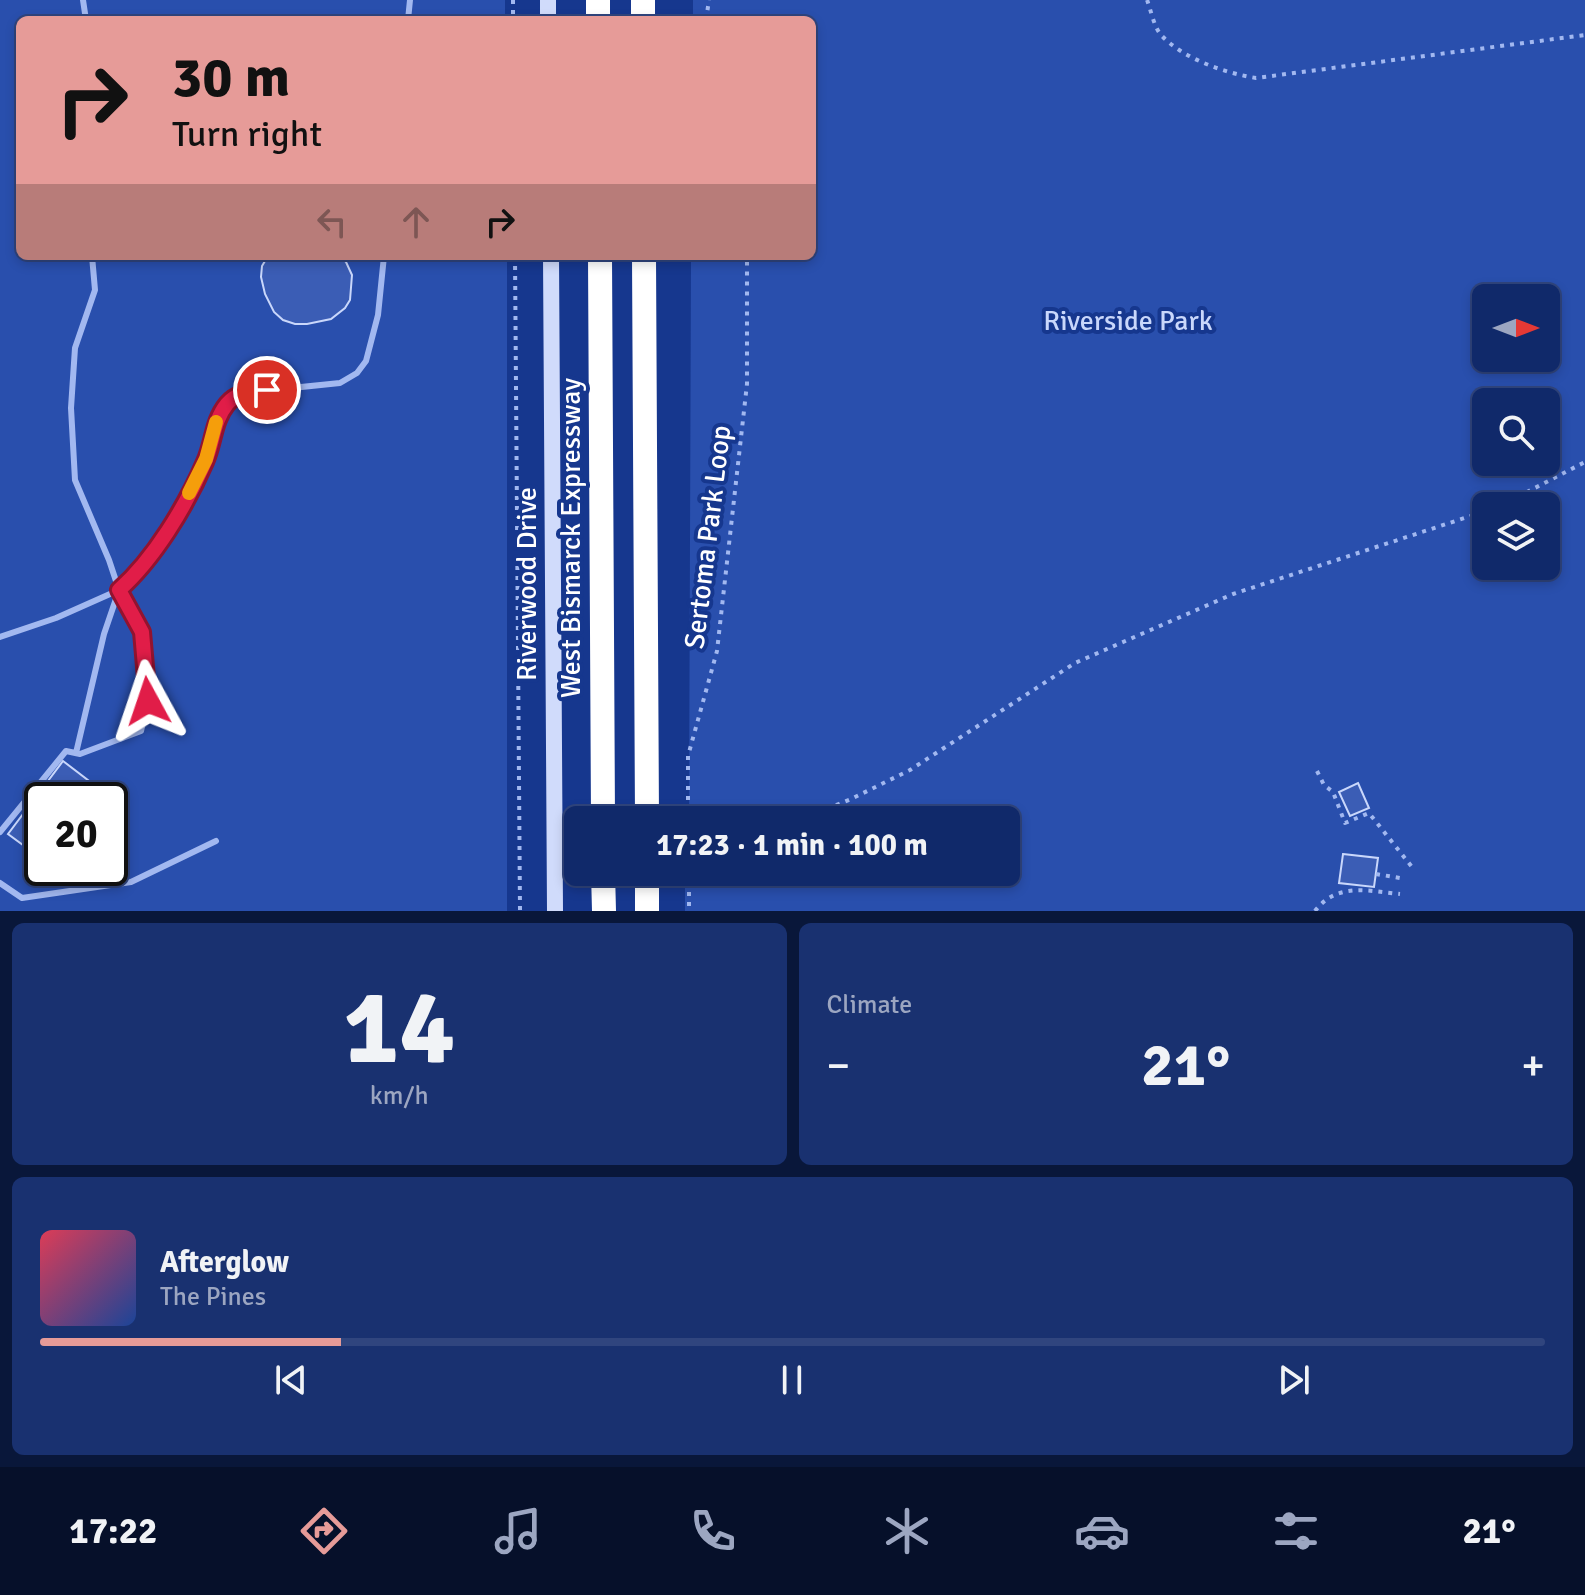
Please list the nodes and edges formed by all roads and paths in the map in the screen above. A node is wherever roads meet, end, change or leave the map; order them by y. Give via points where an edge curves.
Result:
1 (1147, 0) edge
2 (1585, 35) edge
3 (92, 260) edge
4 (384, 260) edge
5 (515, 260) edge
6 (551, 260) edge
7 (600, 260) edge
8 (644, 260) edge
9 (747, 260) edge
10 (1585, 462) edge
11 (1527, 492) edge
12 (1472, 516) edge
13 (119, 590) junction
14 (0, 637) edge
15 (76, 753) junction
16 (1317, 771) dead end
17 (603, 806) edge
18 (647, 806) edge
19 (688, 806) edge
20 (830, 806) edge
21 (0, 832) edge
22 (216, 841) dead end
23 (1412, 867) dead end
24 (1376, 874) dead end
25 (1400, 878) dead end
26 (0, 883) edge
27 (603, 886) edge
28 (647, 886) edge
29 (689, 886) edge
30 (1400, 894) dead end
31 (520, 911) edge
32 (555, 911) edge
33 (604, 911) edge
34 (647, 911) edge
35 (689, 911) edge
36 (1315, 911) edge

1 - 2 path via 1160,35 1228,74 1256,78
3 - 13 lane via 95,290 75,348 75,480
4 - 13 lane via 378,315 366,361 357,373 340,383 243,393 229,402 216,421 206,459 186,500 141,571
5 - 31 path
6 - 32 street, Riverwood Drive
7 - 17 highway, West Bismarck Expressway
8 - 18 highway
9 - 19 path, Sertoma Park Loop via 747,384 717,651 688,756
10 - 11 path
12 - 20 path via 1233,594 1075,663 910,770
13 - 14 lane
13 - 15 lane
13 - 15 lane via 142,632 148,701 141,731
15 - 21 lane via 66,751
16 - 23 path via 1333,792 1345,823 1369,813
22 - 26 lane via 131,882 22,898
24 - 25 path
27 - 33 highway
28 - 34 highway
29 - 35 path
30 - 36 path via 1346,889

